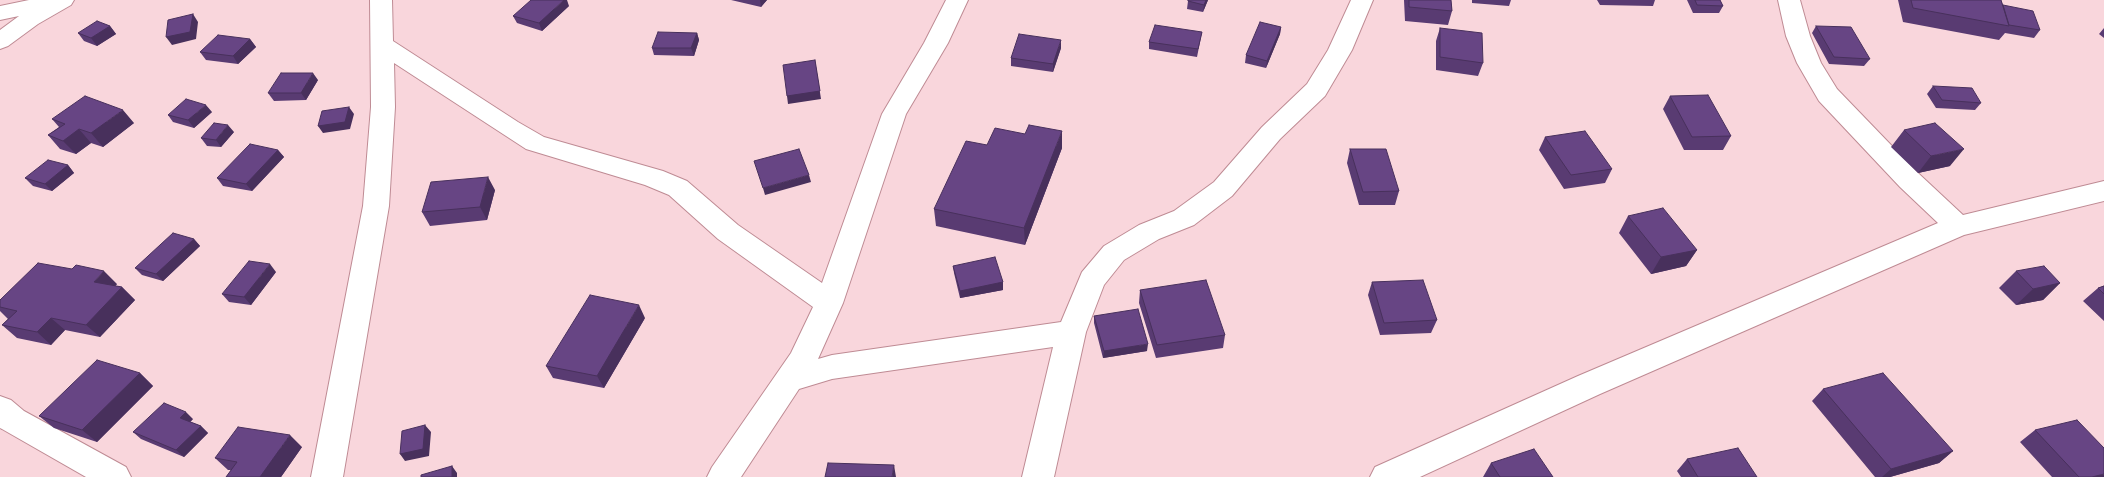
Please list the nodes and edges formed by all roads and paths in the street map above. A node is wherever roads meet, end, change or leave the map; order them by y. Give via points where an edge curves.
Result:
1 (381, 0) edge
2 (958, 0) edge
3 (1362, 0) edge
4 (1790, 0) edge
5 (0, 13) edge
6 (0, 41) edge
7 (382, 44) junction
8 (2104, 191) edge
9 (1958, 226) junction
10 (829, 303) junction
11 (1071, 332) junction
12 (789, 380) junction
13 (0, 409) edge
14 (1400, 474) edge
15 (115, 477) edge
16 (328, 477) edge
17 (723, 477) edge
18 (1038, 477) edge

1 - 7 street
2 - 10 street via 894,114
3 - 11 street via 1340,50 1316,90 1271,133 1223,189 1184,218 1148,232 1114,254 1092,280
4 - 9 street via 1798,36 1809,64 1828,95
5 - 6 street via 63,0
7 - 10 street via 535,143 678,188 728,232
7 - 16 street via 383,107 376,206
8 - 9 street
9 - 14 street via 1589,385
10 - 12 street via 802,361
11 - 12 street via 832,367
11 - 18 street
12 - 17 street
13 - 15 street

